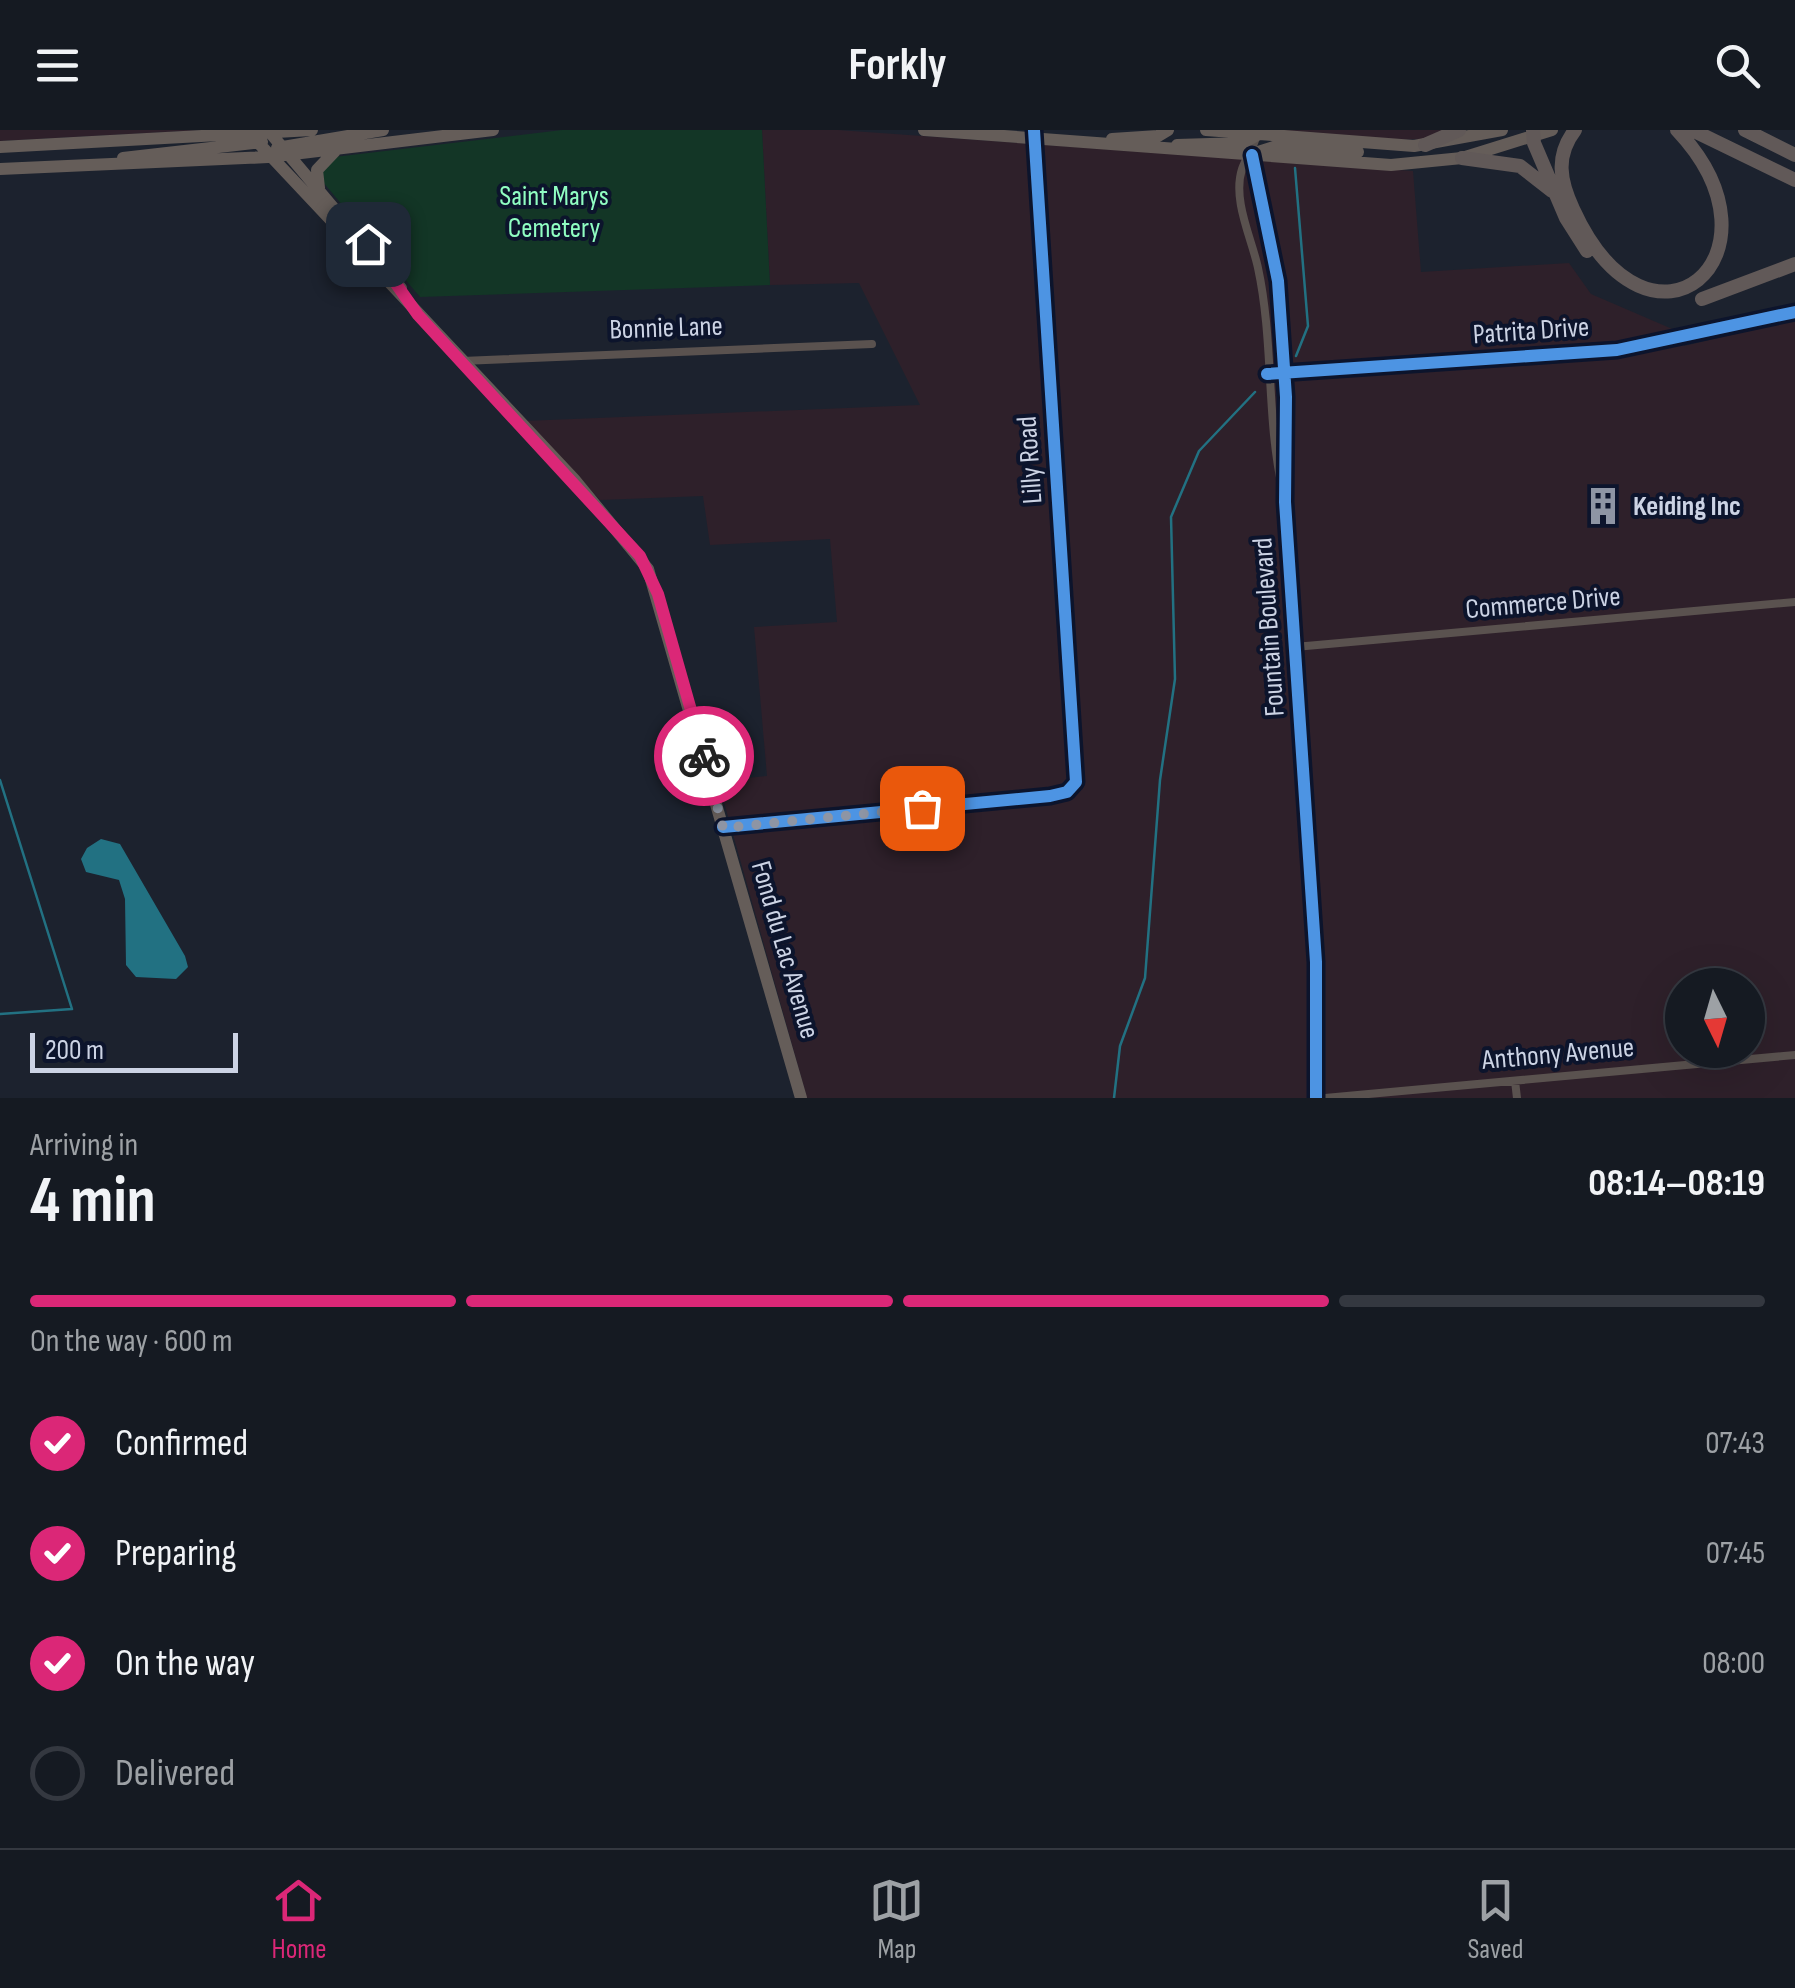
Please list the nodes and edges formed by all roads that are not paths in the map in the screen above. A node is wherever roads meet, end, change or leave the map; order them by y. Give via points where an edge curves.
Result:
1 (312, 130) edge
2 (382, 130) edge
3 (493, 130) edge
4 (924, 130) edge
5 (1168, 130) edge
6 (1206, 130) edge
7 (1459, 130) edge
8 (1502, 130) edge
9 (1552, 130) edge
10 (1575, 130) edge
11 (1677, 130) edge
12 (1692, 130) edge
13 (1745, 130) edge
14 (1258, 132) edge
15 (206, 134) edge
16 (1035, 134) edge
17 (1533, 134) edge
18 (255, 140) junction
19 (1095, 144) junction
20 (281, 145) junction
21 (1420, 146) junction
22 (0, 147) edge
23 (337, 149) junction
24 (1159, 149) junction
25 (1795, 154) edge
26 (1252, 155) junction
27 (268, 157) junction
28 (1462, 158) junction
29 (90, 166) junction
30 (0, 169) edge
31 (1728, 175) dead end
32 (1795, 180) edge
33 (320, 190) junction
34 (1557, 196) junction
35 (1795, 264) edge
36 (1735, 268) dead end
37 (1795, 312) edge
38 (418, 315) junction
39 (872, 344) dead end
40 (461, 361) junction
41 (1285, 373) junction
42 (1267, 374) junction
43 (1285, 502) junction
44 (1795, 602) edge
45 (1295, 648) junction
46 (723, 828) junction
47 (1795, 1055) edge
48 (1515, 1081) junction
49 (801, 1098) edge
50 (1316, 1098) edge
51 (1325, 1098) edge
52 (1517, 1098) edge

1 - 20 main road
2 - 20 main road
3 - 23 main road
4 - 16 main road
5 - 19 main road
6 - 14 main road
7 - 21 highway
8 - 21 main road
9 - 17 main road
10 - 36 highway via 1561,175 1584,233 1601,256 1640,283 1673,293 1702,290
11 - 31 highway
12 - 32 highway
13 - 25 highway
14 - 21 main road
14 - 24 main road via 1243,143
14 - 26 street
15 - 18 main road
15 - 22 main road
16 - 19 main road
16 - 46 street, Lilly Road via 1074,785 1050,796
17 - 28 main road
17 - 34 highway
18 - 20 main road
18 - 27 main road, Fond du Lac Avenue
18 - 29 main road
19 - 24 main road
20 - 23 main road
20 - 27 main road
20 - 33 main road, Fond du Lac Avenue
21 - 26 main road via 1390,153 1268,147
23 - 33 main road via 317,170
24 - 26 main road
26 - 28 main road via 1391,165
26 - 41 street, Fountain Boulevard via 1278,282
26 - 42 street, Fountain Boulevard via 1242,168 1242,197 1259,272
27 - 29 main road
27 - 38 main road, Fond du Lac Avenue
28 - 34 highway via 1520,166
29 - 30 main road
33 - 38 main road, Fond du Lac Avenue via 388,268
34 - 35 highway via 1592,257 1650,296 1694,301
37 - 41 street, Patrita Drive via 1621,349
38 - 40 main road, Fond du Lac Avenue
39 - 40 street, Bonnie Lane
40 - 46 main road, Fond du Lac Avenue via 620,530 648,569
41 - 42 street, Patrita Drive
41 - 43 street, Fountain Boulevard
42 - 43 street, Fountain Boulevard
43 - 45 street, Fountain Boulevard
44 - 45 street, Commerce Drive
45 - 50 street, Fountain Boulevard via 1316,955
46 - 49 main road, Fond du Lac Avenue
47 - 48 street, Anthony Avenue
48 - 51 street, Anthony Avenue
48 - 52 street

